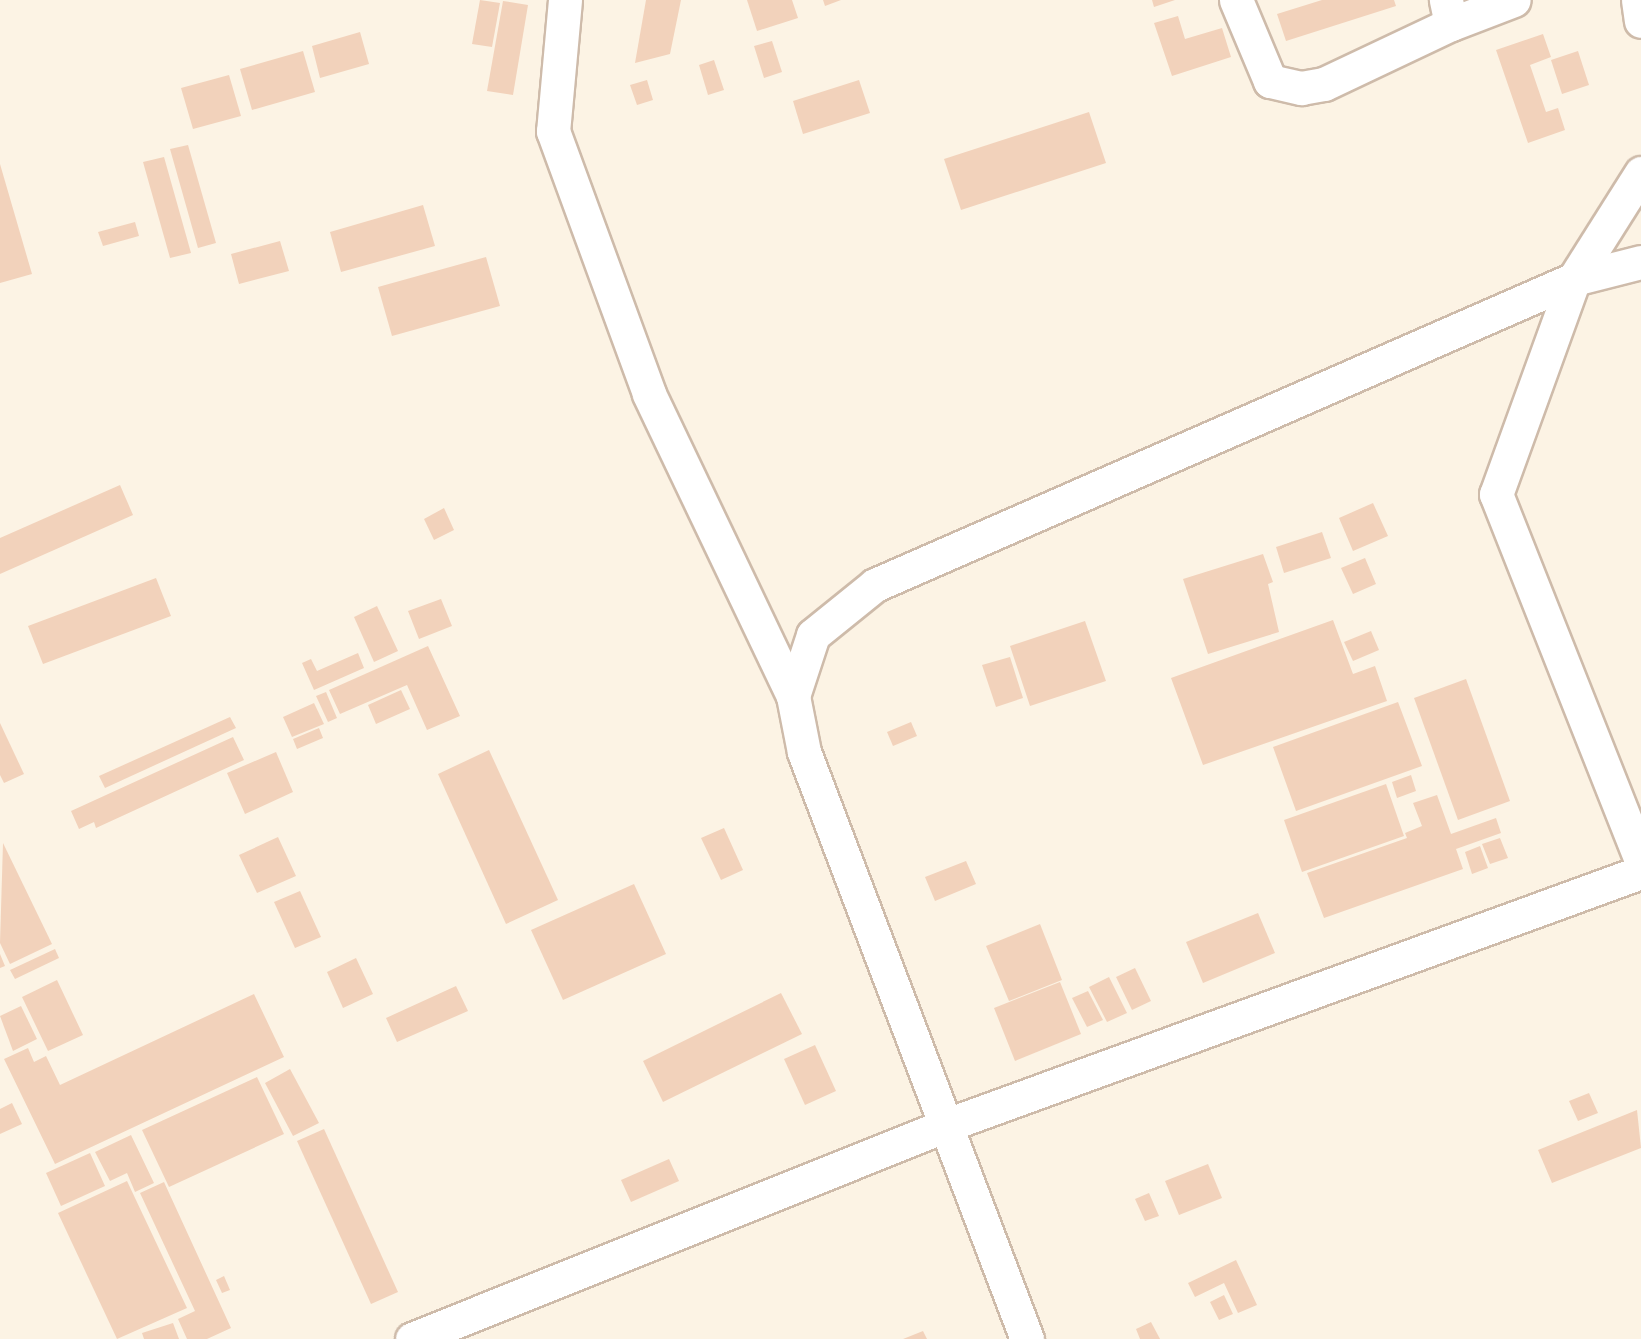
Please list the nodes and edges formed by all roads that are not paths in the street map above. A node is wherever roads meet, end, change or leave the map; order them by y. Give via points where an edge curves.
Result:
1 (565, 0) edge
2 (1236, 0) edge
3 (1514, 0) edge
4 (1638, 0) edge
5 (1448, 12) edge
6 (1641, 21) edge
7 (1641, 173) edge
8 (1641, 262) edge
9 (1574, 279) junction
10 (793, 696) junction
11 (1641, 861) edge
12 (1641, 872) edge
13 (944, 1126) junction
14 (412, 1339) edge
15 (1027, 1339) edge

1 - 10 street via 554,131 649,394
2 - 5 street via 1270,81 1301,88 1324,84
3 - 5 street
4 - 6 street
7 - 9 street
8 - 9 street
9 - 10 street via 875,585 813,635
9 - 11 street via 1496,494
10 - 13 street via 804,752
12 - 13 street
13 - 14 street
13 - 15 street

